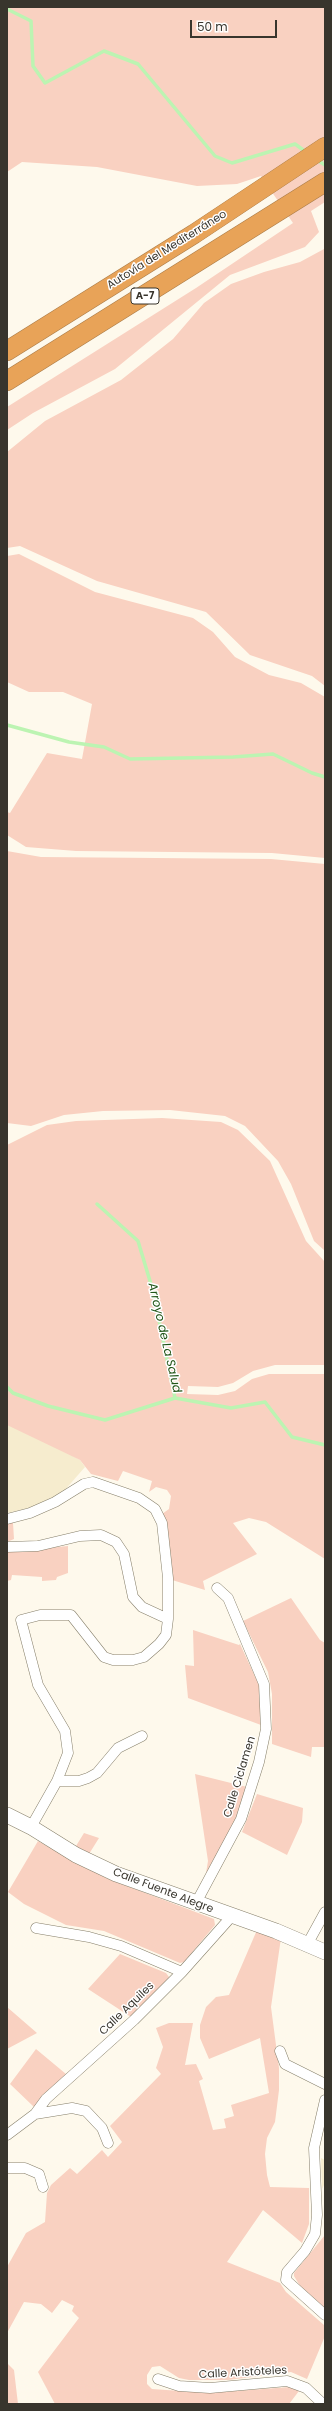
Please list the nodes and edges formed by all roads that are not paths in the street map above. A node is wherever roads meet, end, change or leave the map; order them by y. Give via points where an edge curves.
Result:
1 (325, 147) edge
2 (325, 182) edge
3 (7, 351) edge
4 (7, 382) edge
5 (7, 1519) edge
6 (7, 1547) edge
7 (218, 1588) dead end
8 (168, 1619) junction
9 (142, 1736) dead end
10 (57, 1781) junction
11 (7, 1815) edge
12 (31, 1827) junction
13 (196, 1903) junction
14 (325, 1912) edge
15 (231, 1917) junction
16 (36, 1928) dead end
17 (308, 1943) junction
18 (325, 1952) edge
19 (182, 1972) junction
20 (280, 2052) dead end
21 (325, 2084) edge
22 (325, 2100) edge
23 (35, 2114) junction
24 (7, 2134) edge
25 (108, 2143) dead end
26 (7, 2168) edge
27 (43, 2187) dead end
28 (321, 2218) edge
29 (325, 2315) edge
30 (158, 2379) dead end
31 (323, 2404) edge

1 - 3 highway, Autovía del Mediterráneo / A-7
2 - 4 highway, A-7
5 - 8 street via 30,1513 55,1502 84,1484 93,1482 139,1498 155,1509 162,1523 168,1578
6 - 8 street via 38,1546 80,1536 101,1536 116,1542 124,1554 133,1597 142,1607
7 - 13 street, Calle Ciclamen via 228,1598 264,1684 266,1729 259,1762 241,1819
8 - 10 street via 166,1635 160,1644 144,1657 133,1660 113,1660 104,1657 71,1615 40,1615 21,1620 38,1685 65,1731 68,1754
9 - 10 street via 118,1748 97,1772 88,1778 79,1781
10 - 12 street
11 - 12 street, Calle Fuente Alegre
12 - 13 street, Calle Fuente Alegre via 76,1855 116,1874
13 - 15 street, Calle Fuente Alegre
14 - 17 street
15 - 17 street, Calle Fuente Alegre
15 - 19 street, Calle Aquiles
16 - 19 street via 121,1946
17 - 18 street, Calle Fuente Alegre
19 - 23 street, Calle Aquiles via 134,2020 46,2099
20 - 21 street via 285,2064
22 - 28 street via 314,2148
23 - 24 street, Calle Aquiles
23 - 25 street, Calle Aquiles via 72,2108 86,2111 102,2128
26 - 27 street via 25,2168 39,2174
28 - 29 street via 305,2251 287,2272 286,2280
30 - 31 street, Calle Aristóteles via 179,2386 210,2388 286,2380 306,2388

